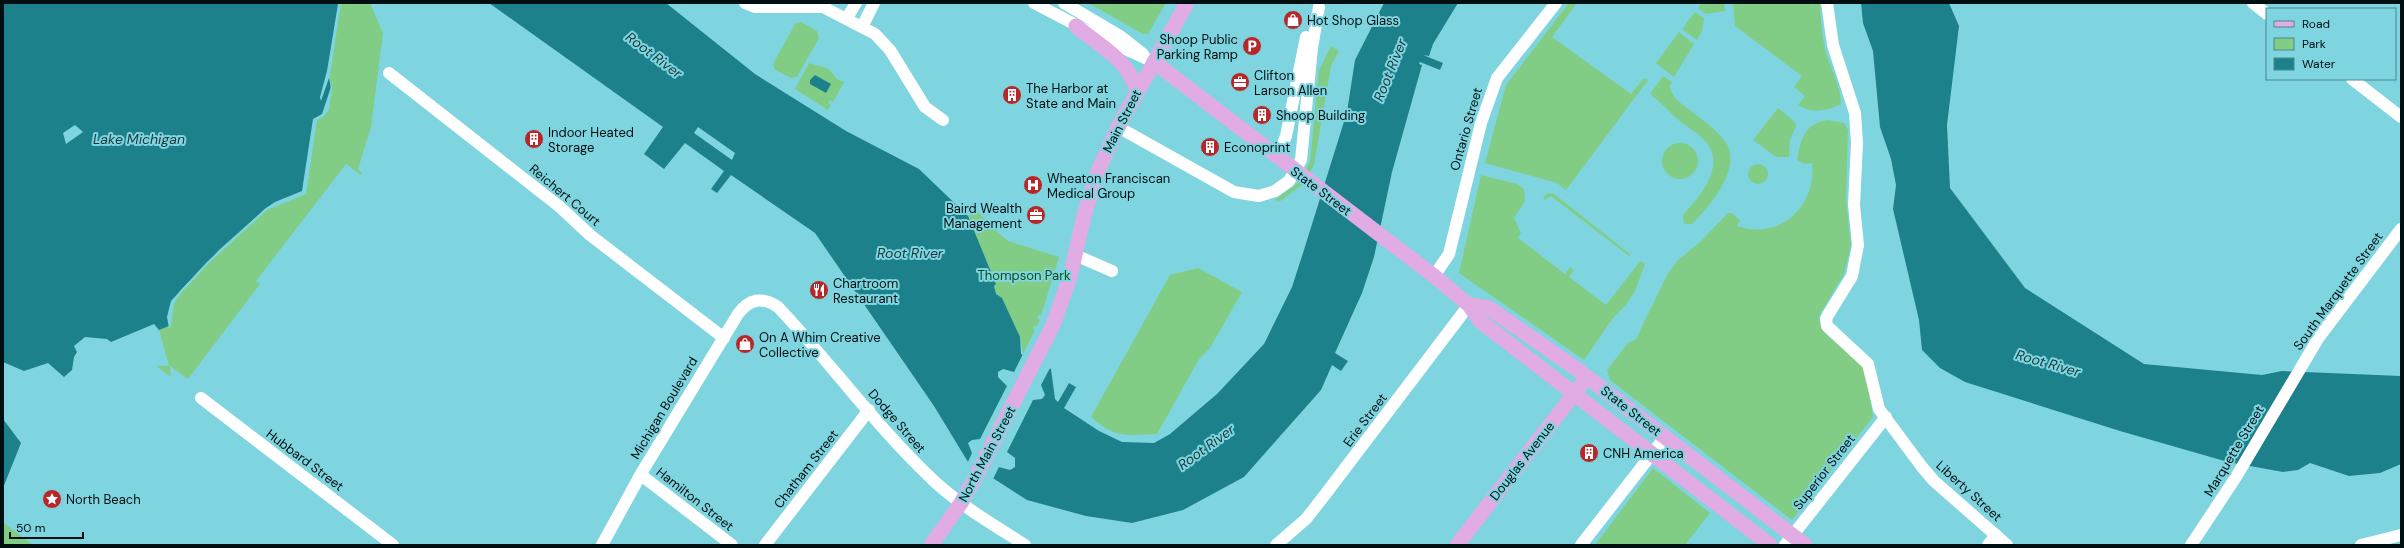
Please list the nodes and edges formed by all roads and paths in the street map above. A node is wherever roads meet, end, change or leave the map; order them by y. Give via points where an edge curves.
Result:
1 (745, 3) edge
2 (856, 3) edge
3 (874, 3) edge
4 (1034, 3) edge
5 (1064, 3) edge
6 (1187, 3) edge
7 (1827, 3) edge
8 (2253, 3) edge
9 (1555, 4) edge
10 (1319, 5) edge
11 (2266, 13) edge
12 (847, 18) junction
13 (1076, 26) junction
14 (862, 27) junction
15 (1154, 62) junction
16 (388, 73) dead end
17 (2353, 80) edge
18 (1137, 92) junction
19 (2401, 117) edge
20 (943, 120) dead end
21 (1118, 127) junction
22 (1280, 161) junction
23 (2401, 229) edge
24 (1075, 255) junction
25 (1112, 271) dead end
26 (1434, 276) junction
27 (763, 300) joint
28 (1469, 305) junction
29 (724, 338) junction
30 (1036, 360) joint
31 (2299, 369) joint
32 (1588, 376) junction
33 (1575, 393) junction
34 (201, 398) dead end
35 (869, 410) junction
36 (1886, 417) junction
37 (1665, 436) junction
38 (1653, 452) junction
39 (641, 475) junction
40 (961, 503) junction
41 (1996, 535) junction
42 (2401, 535) edge
43 (1789, 540) edge
44 (393, 545) edge
45 (602, 545) edge
46 (732, 545) edge
47 (765, 545) edge
48 (931, 545) edge
49 (1025, 545) edge
50 (1276, 545) edge
51 (1457, 545) edge
52 (1581, 545) edge
53 (1770, 545) edge
54 (1805, 545) edge
55 (1988, 545) edge
56 (2007, 545) edge
57 (2191, 545) edge
58 (2361, 545) edge

1 - 12 street via 755,7 823,7
2 - 12 street
3 - 14 street
4 - 13 street
5 - 15 street via 1120,36
6 - 15 main road, Main Street
7 - 36 street, Liberty Street via 1833,45 1855,114 1857,143 1854,200 1858,245 1852,276 1828,315 1826,323 1833,333 1862,356 1868,364 1880,409
8 - 11 street
9 - 26 street, Ontario Street via 1495,83 1479,130 1449,254
10 - 21 street via 1301,160 1297,171 1282,187 1258,196 1234,192
10 - 22 street via 1308,29
12 - 14 street
13 - 15 street
13 - 18 main road via 1126,67
14 - 20 street via 883,41 925,107
15 - 18 main road, Main Street
15 - 22 main road, State Street
16 - 29 street, Reichert Court via 560,207 590,235
17 - 19 street
18 - 21 main road, Main Street
21 - 24 main road, Main Street via 1091,190
22 - 26 main road, State Street
23 - 31 street, South Marquette Street via 2319,337
24 - 25 street
24 - 30 main road, Main Street via 1060,307
26 - 28 main road, State Street
27 - 29 street, Michigan Boulevard via 742,307
27 - 35 street, Dodge Street via 778,307
28 - 32 main road, State Street via 1490,308
28 - 33 main road, State Street via 1480,321
28 - 50 street, Erie Street via 1306,519
29 - 39 street, Michigan Boulevard
30 - 40 main road, North Main Street
31 - 57 street, Marquette Street via 2236,477
32 - 33 main road, Douglas Avenue
32 - 37 main road, State Street
33 - 38 main road, State Street
33 - 51 main road, Douglas Avenue
34 - 44 street, Hubbard Street
35 - 40 street, Dodge Street via 916,464
35 - 47 street, Chatham Street
36 - 41 street, Liberty Street via 1934,481
36 - 43 street, Superior Street
37 - 38 street
37 - 43 main road, State Street
38 - 52 street
38 - 53 main road, State Street
39 - 45 street, Michigan Boulevard
39 - 46 street, Hamilton Street
40 - 48 main road, North Main Street
40 - 49 street, Dodge Street
41 - 55 street
41 - 56 street, Liberty Street
42 - 58 street
43 - 54 main road, State Street

